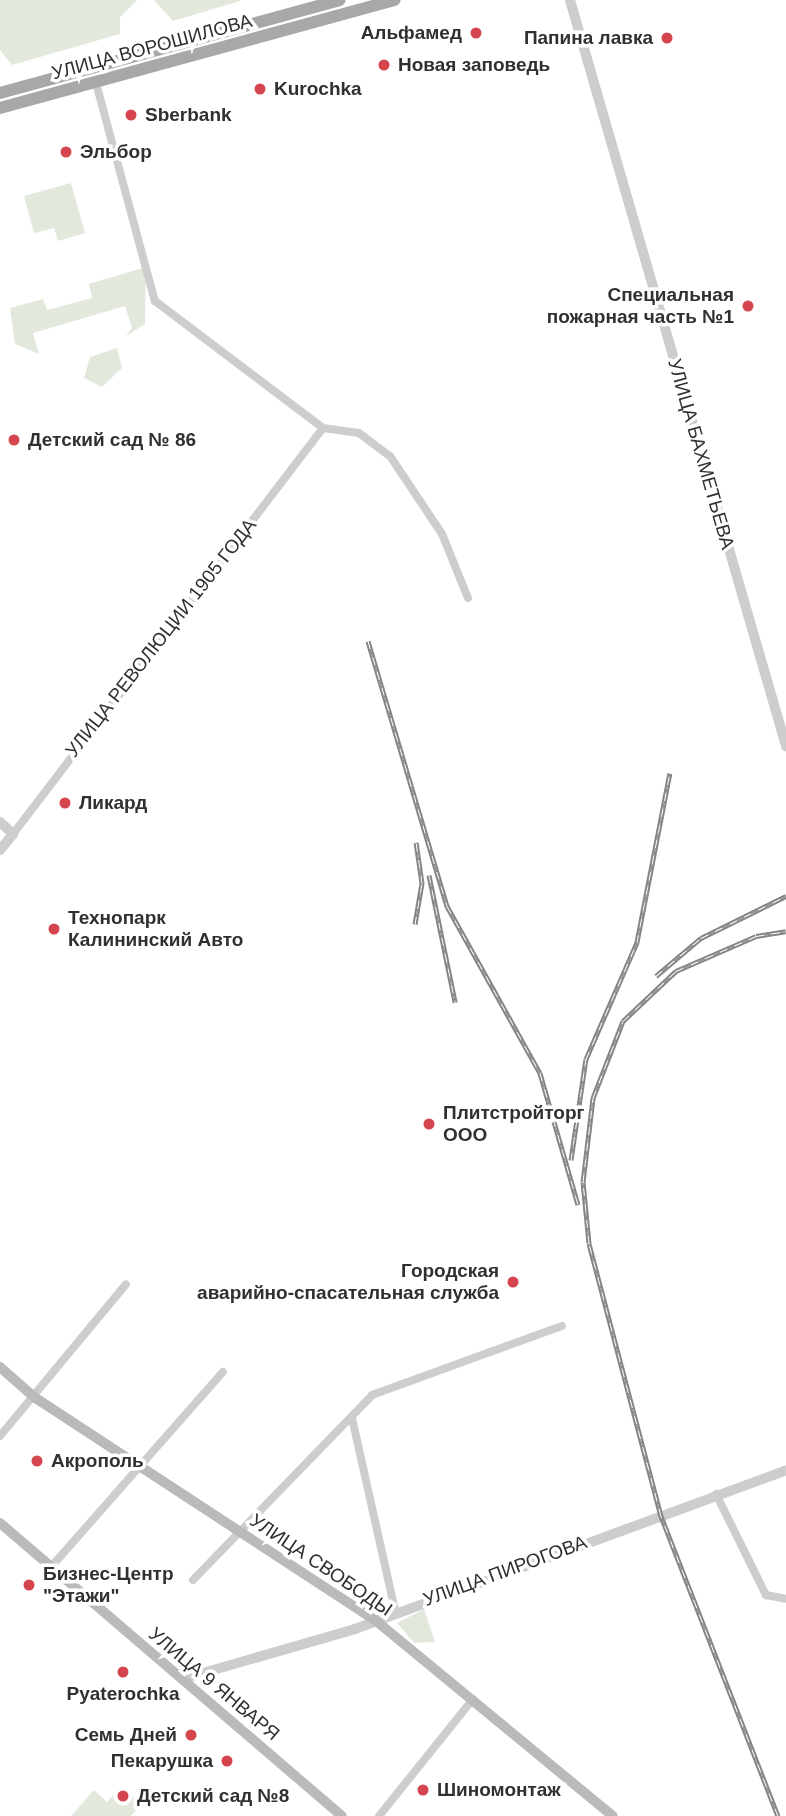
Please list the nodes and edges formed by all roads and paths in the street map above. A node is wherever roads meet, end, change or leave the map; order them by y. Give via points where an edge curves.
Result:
1 (339, 0) edge
2 (395, 0) edge
3 (570, 0) edge
4 (96, 83) junction
5 (0, 93) edge
6 (0, 108) edge
7 (323, 428) junction
8 (468, 598) dead end
9 (786, 746) edge
10 (0, 822) edge
11 (13, 834) junction
12 (0, 850) edge
13 (127, 1284) dead end
14 (562, 1326) dead end
15 (0, 1367) edge
16 (223, 1372) dead end
17 (34, 1397) junction
18 (352, 1418) junction
19 (0, 1436) edge
20 (140, 1466) junction
21 (786, 1470) edge
22 (716, 1494) junction
23 (0, 1523) edge
24 (238, 1530) junction
25 (51, 1567) junction
26 (193, 1580) dead end
27 (786, 1599) edge
28 (395, 1611) junction
29 (375, 1620) junction
30 (182, 1679) junction
31 (473, 1699) junction
32 (614, 1814) edge
33 (342, 1816) edge
34 (379, 1816) edge

1 - 5 main road, УЛИЦА ВОРОШИЛОВА
2 - 4 main road, УЛИЦА ВОРОШИЛОВА
3 - 9 street, УЛИЦА БАХМЕТЬЕВА
4 - 6 main road, УЛИЦА ВОРОШИЛОВА
4 - 7 street via 155,300
7 - 8 street via 359,433 390,456 442,534
7 - 11 street, УЛИЦА РЕВОЛЮЦИИ 1905 ГОДА
10 - 11 street
11 - 12 street, УЛИЦА РЕВОЛЮЦИИ 1905 ГОДА
13 - 17 street via 36,1386
14 - 18 street via 372,1395
15 - 17 main road, УЛИЦА СВОБОДЫ
16 - 20 street
17 - 19 street
17 - 20 main road, УЛИЦА СВОБОДЫ
18 - 24 street
18 - 28 street
20 - 24 main road, УЛИЦА СВОБОДЫ
20 - 25 street
21 - 22 street, УЛИЦА ПИРОГОВА
22 - 27 street via 766,1595
22 - 28 street, УЛИЦА ПИРОГОВА
23 - 25 main road, УЛИЦА 9 ЯНВАРЯ
24 - 26 street
24 - 29 main road, УЛИЦА СВОБОДЫ
25 - 30 main road, УЛИЦА 9 ЯНВАРЯ
28 - 29 street, УЛИЦА ПИРОГОВА
29 - 30 street, УЛИЦА ПИРОГОВА
29 - 31 main road, УЛИЦА СВОБОДЫ
30 - 33 main road, УЛИЦА 9 ЯНВАРЯ
31 - 32 main road, УЛИЦА СВОБОДЫ
31 - 34 street

